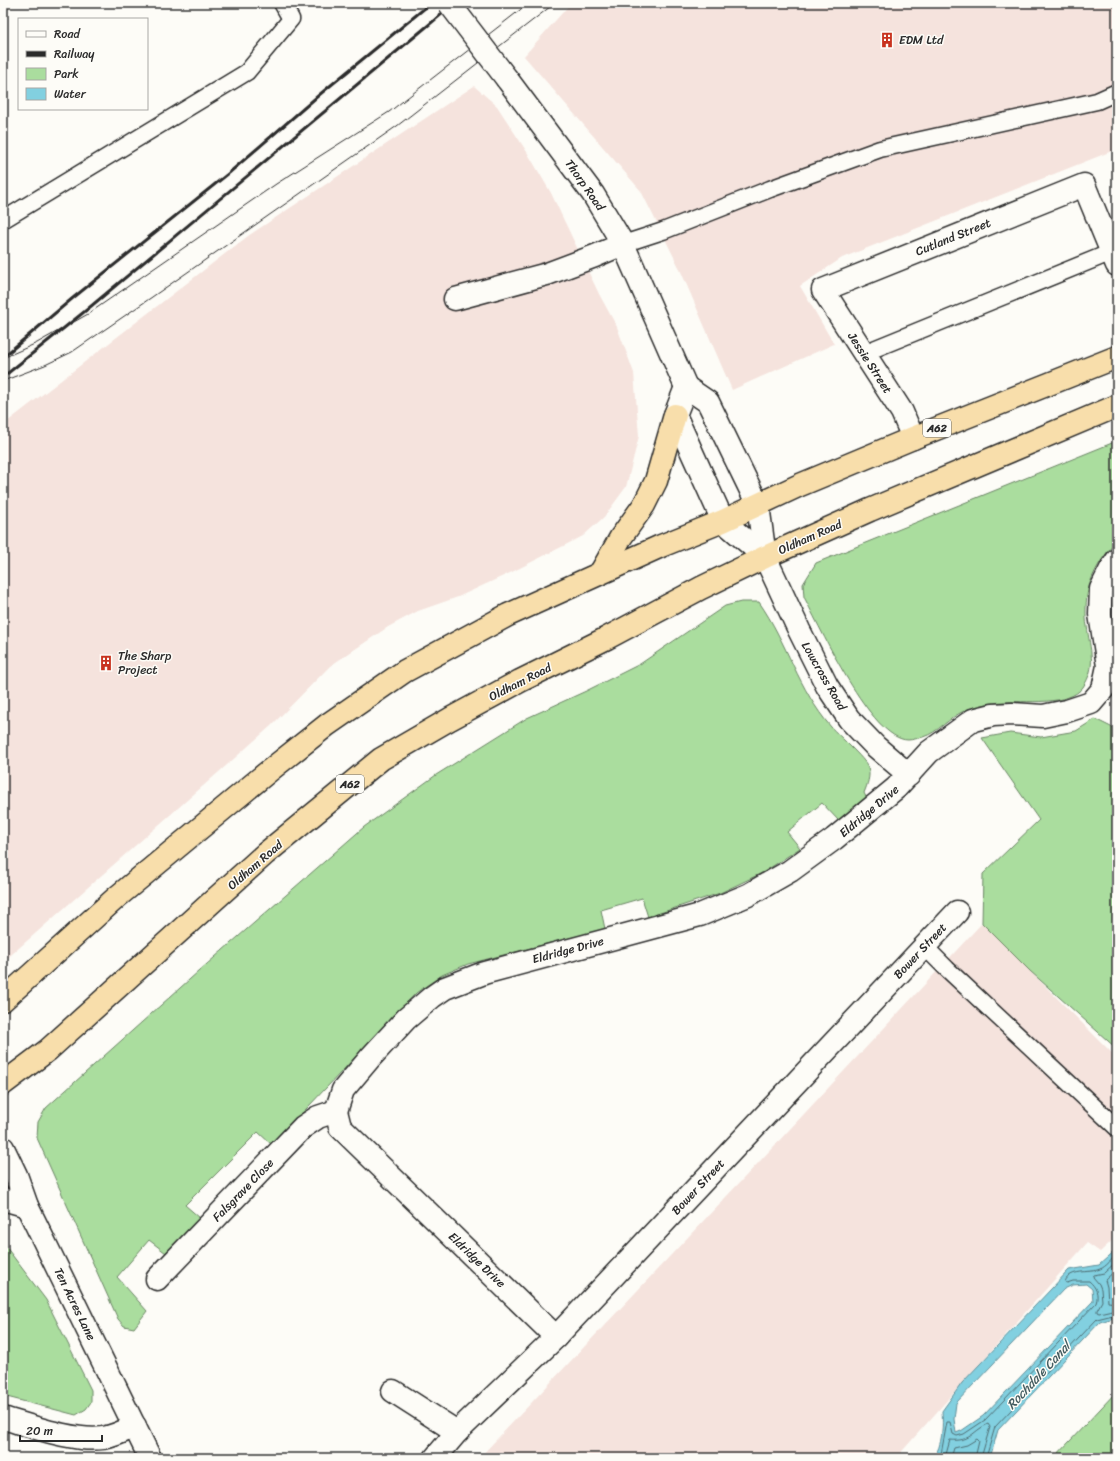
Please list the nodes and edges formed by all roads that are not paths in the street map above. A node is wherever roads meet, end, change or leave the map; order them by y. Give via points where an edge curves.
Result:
1 (282, 3) edge
2 (449, 3) edge
3 (1117, 92) edge
4 (3, 220) edge
5 (623, 244) junction
6 (1114, 258) edge
7 (823, 290) joint
8 (455, 299) dead end
9 (864, 353) junction
10 (1117, 357) edge
11 (686, 387) junction
12 (1117, 406) edge
13 (675, 416) junction
14 (913, 438) junction
15 (758, 505) junction
16 (723, 521) junction
17 (765, 557) junction
18 (1117, 560) edge
19 (601, 572) junction
20 (1110, 692) edge
21 (909, 775) junction
22 (957, 912) dead end
23 (924, 946) junction
24 (3, 1000) edge
25 (3, 1084) edge
26 (336, 1111) junction
27 (1117, 1128) edge
28 (3, 1148) edge
29 (3, 1198) edge
30 (27, 1206) junction
31 (157, 1280) dead end
32 (556, 1337) junction
33 (393, 1392) dead end
34 (3, 1418) edge
35 (135, 1426) junction
36 (457, 1432) junction
37 (150, 1458) edge
38 (435, 1458) edge

1 - 4 lane via 291,19 247,72
2 - 5 street, Thorp Road, bridge via 593,194
3 - 5 lane via 1096,101 880,149
5 - 8 street via 547,274
5 - 11 street, Thorp Road
6 - 7 street, Cutland Street via 1084,185
6 - 9 lane
7 - 9 street, Jessie Street
9 - 14 street, Jessie Street via 902,412
10 - 14 highway, A62
11 - 13 street
11 - 15 street via 708,402
12 - 17 highway, Oldham Road / A62
13 - 16 street
13 - 19 highway via 656,481 644,505 621,536
14 - 15 highway, A62
15 - 16 highway, A62
15 - 17 street
16 - 17 street
16 - 19 highway, A62
17 - 21 street, Lowcross Road via 827,686 849,719 874,746
17 - 25 highway, Oldham Road / A62 via 520,681 381,759 265,854 48,1050
18 - 20 street via 1101,589 1100,614
19 - 24 highway, A62 via 508,615 405,671 333,721 117,897
20 - 21 street, Eldridge Drive via 1091,703 1043,716 993,715 973,720 929,752
21 - 26 street, Eldridge Drive via 834,839 790,871 748,895 700,915 484,973 445,988 406,1019 370,1058 343,1090
22 - 23 street, Bower Street
23 - 27 lane
23 - 32 street, Bower Street
26 - 31 street, Falsgrave Close via 318,1117 303,1127
26 - 32 street, Eldridge Drive via 340,1127
28 - 30 street, Ten Acres Lane
29 - 30 street
30 - 35 street, Ten Acres Lane
32 - 36 street, Bower Street
33 - 36 street
34 - 35 street via 76,1438 102,1438
35 - 37 street, Ten Acres Lane
36 - 38 street, Bower Street

